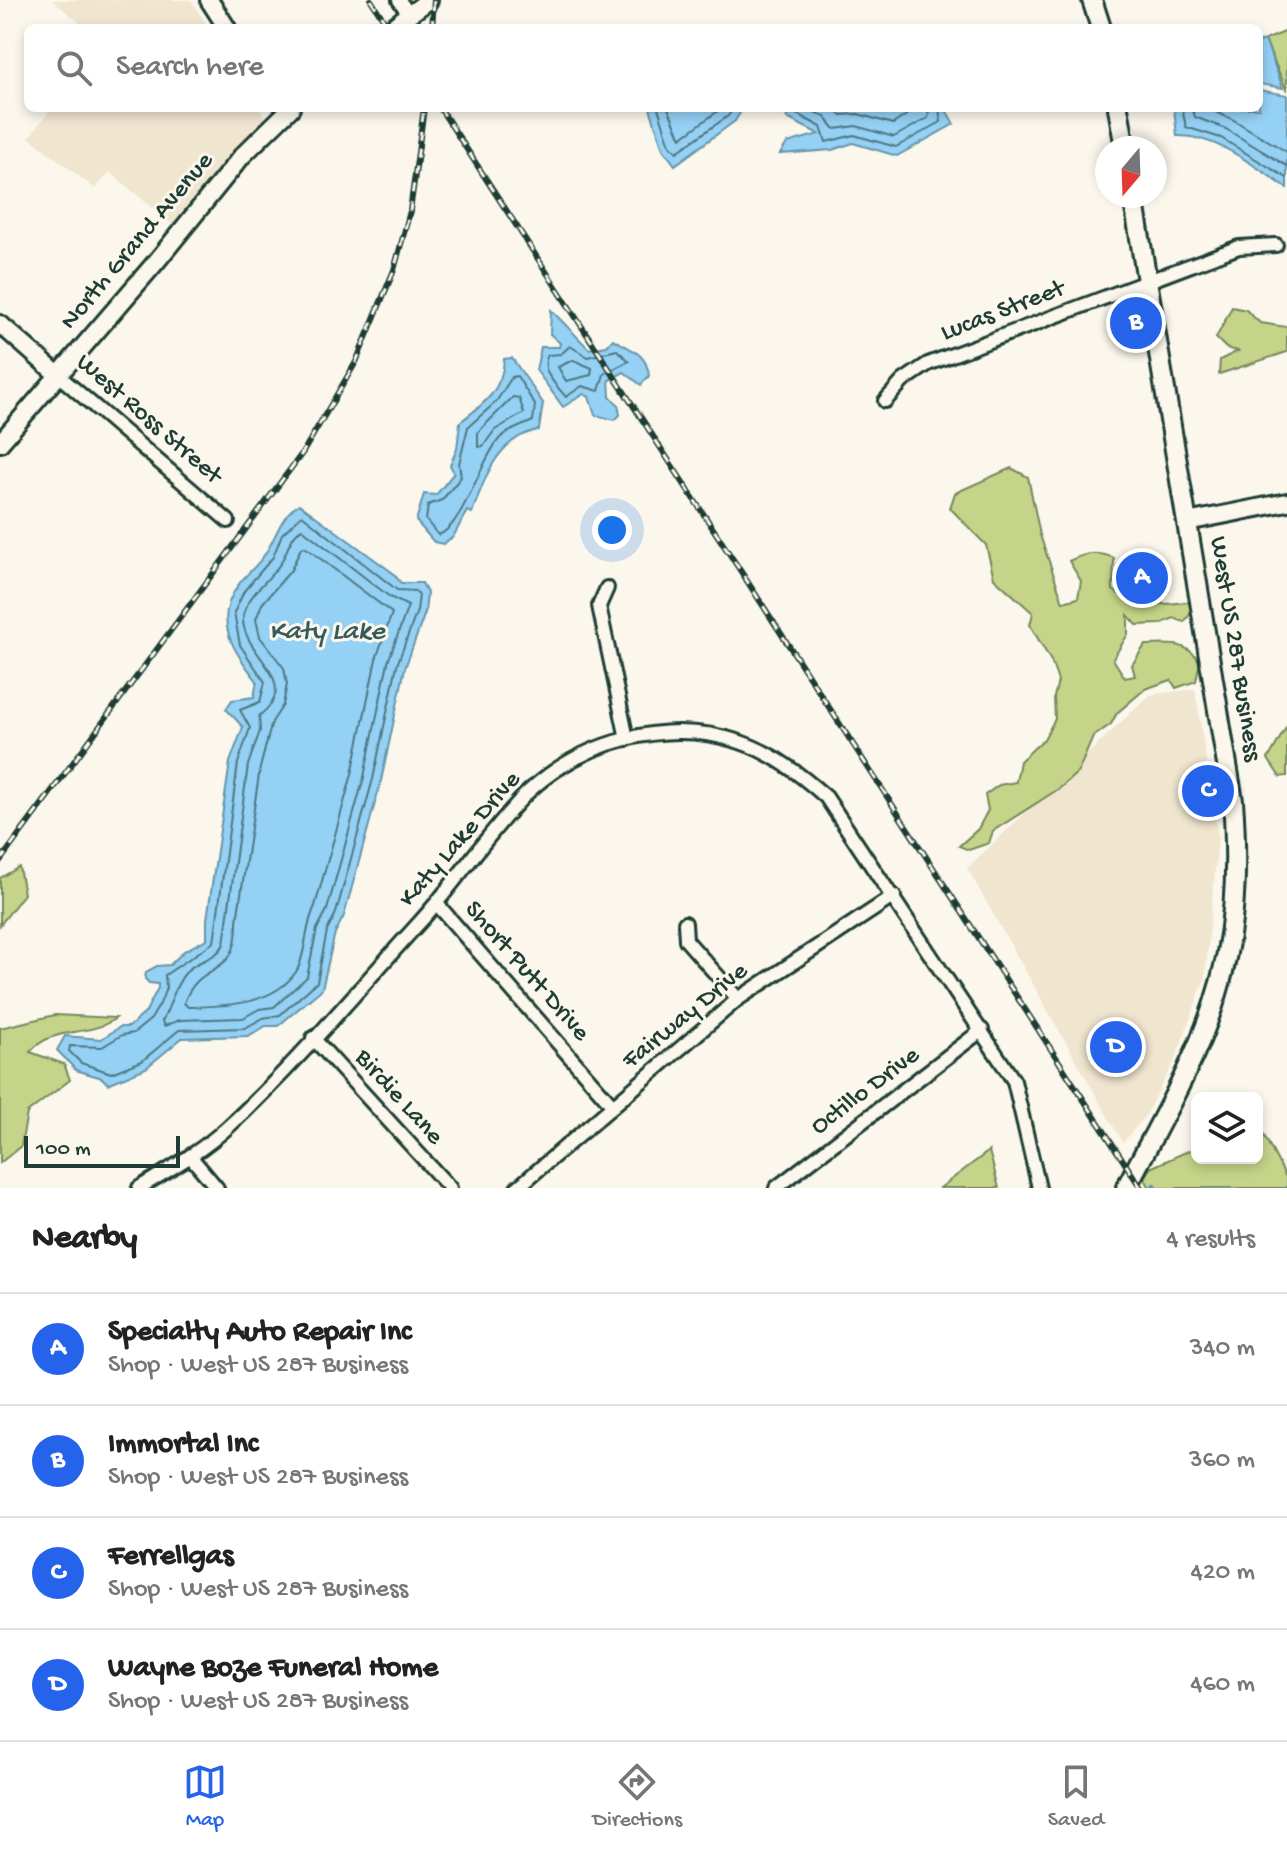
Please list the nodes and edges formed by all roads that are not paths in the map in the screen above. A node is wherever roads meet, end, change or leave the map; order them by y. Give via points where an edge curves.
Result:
1 (209, 0) edge
2 (1092, 0) edge
3 (415, 4) edge
4 (224, 24) edge
5 (395, 24) edge
6 (1100, 24) edge
7 (282, 112) edge
8 (1119, 112) edge
9 (1123, 136) edge
10 (1135, 208) edge
11 (1276, 245) dead end
12 (1148, 280) junction
13 (0, 324) edge
14 (58, 375) junction
15 (885, 401) dead end
16 (0, 443) edge
17 (1287, 502) edge
18 (228, 521) dead end
19 (1187, 522) junction
20 (607, 588) dead end
21 (627, 739) junction
22 (894, 896) junction
23 (437, 904) junction
24 (685, 923) dead end
25 (738, 999) junction
26 (982, 1030) junction
27 (313, 1038) junction
28 (613, 1106) junction
29 (190, 1156) junction
30 (139, 1188) edge
31 (217, 1188) edge
32 (450, 1188) edge
33 (517, 1188) edge
34 (776, 1188) edge
35 (1039, 1188) edge
36 (1126, 1188) edge

1 - 4 main road
2 - 6 main road
3 - 5 main road
7 - 14 main road, North Grand Avenue
8 - 9 main road
10 - 12 main road, West US 287 Business
11 - 12 street, Lucas Street via 1239,247
12 - 15 street, Lucas Street via 928,364
12 - 19 main road, West US 287 Business
13 - 14 main road, West Ross Street
14 - 16 main road, North Grand Avenue
14 - 18 street, West Ross Street
17 - 19 main road
19 - 36 main road, West US 287 Business via 1233,801 1233,910 1213,1006
20 - 21 street via 599,606
21 - 22 street, Katy Lake Drive via 646,734 711,735 769,755 826,797
21 - 23 street, Katy Lake Drive via 553,771 506,816
22 - 25 street, Fairway Drive
22 - 26 street, Katy Lake Drive
23 - 27 street, Katy Lake Drive
23 - 28 street, Short Putt Drive
24 - 25 street via 686,940
25 - 28 street, Fairway Drive
26 - 34 street, Octillo Drive
26 - 35 street, Katy Lake Drive via 1014,1081
27 - 29 street, Katy Lake Drive via 228,1127
27 - 32 street, Birdie Lane
28 - 33 street, Fairway Drive
29 - 30 street, Katy Lake Drive
29 - 31 street

